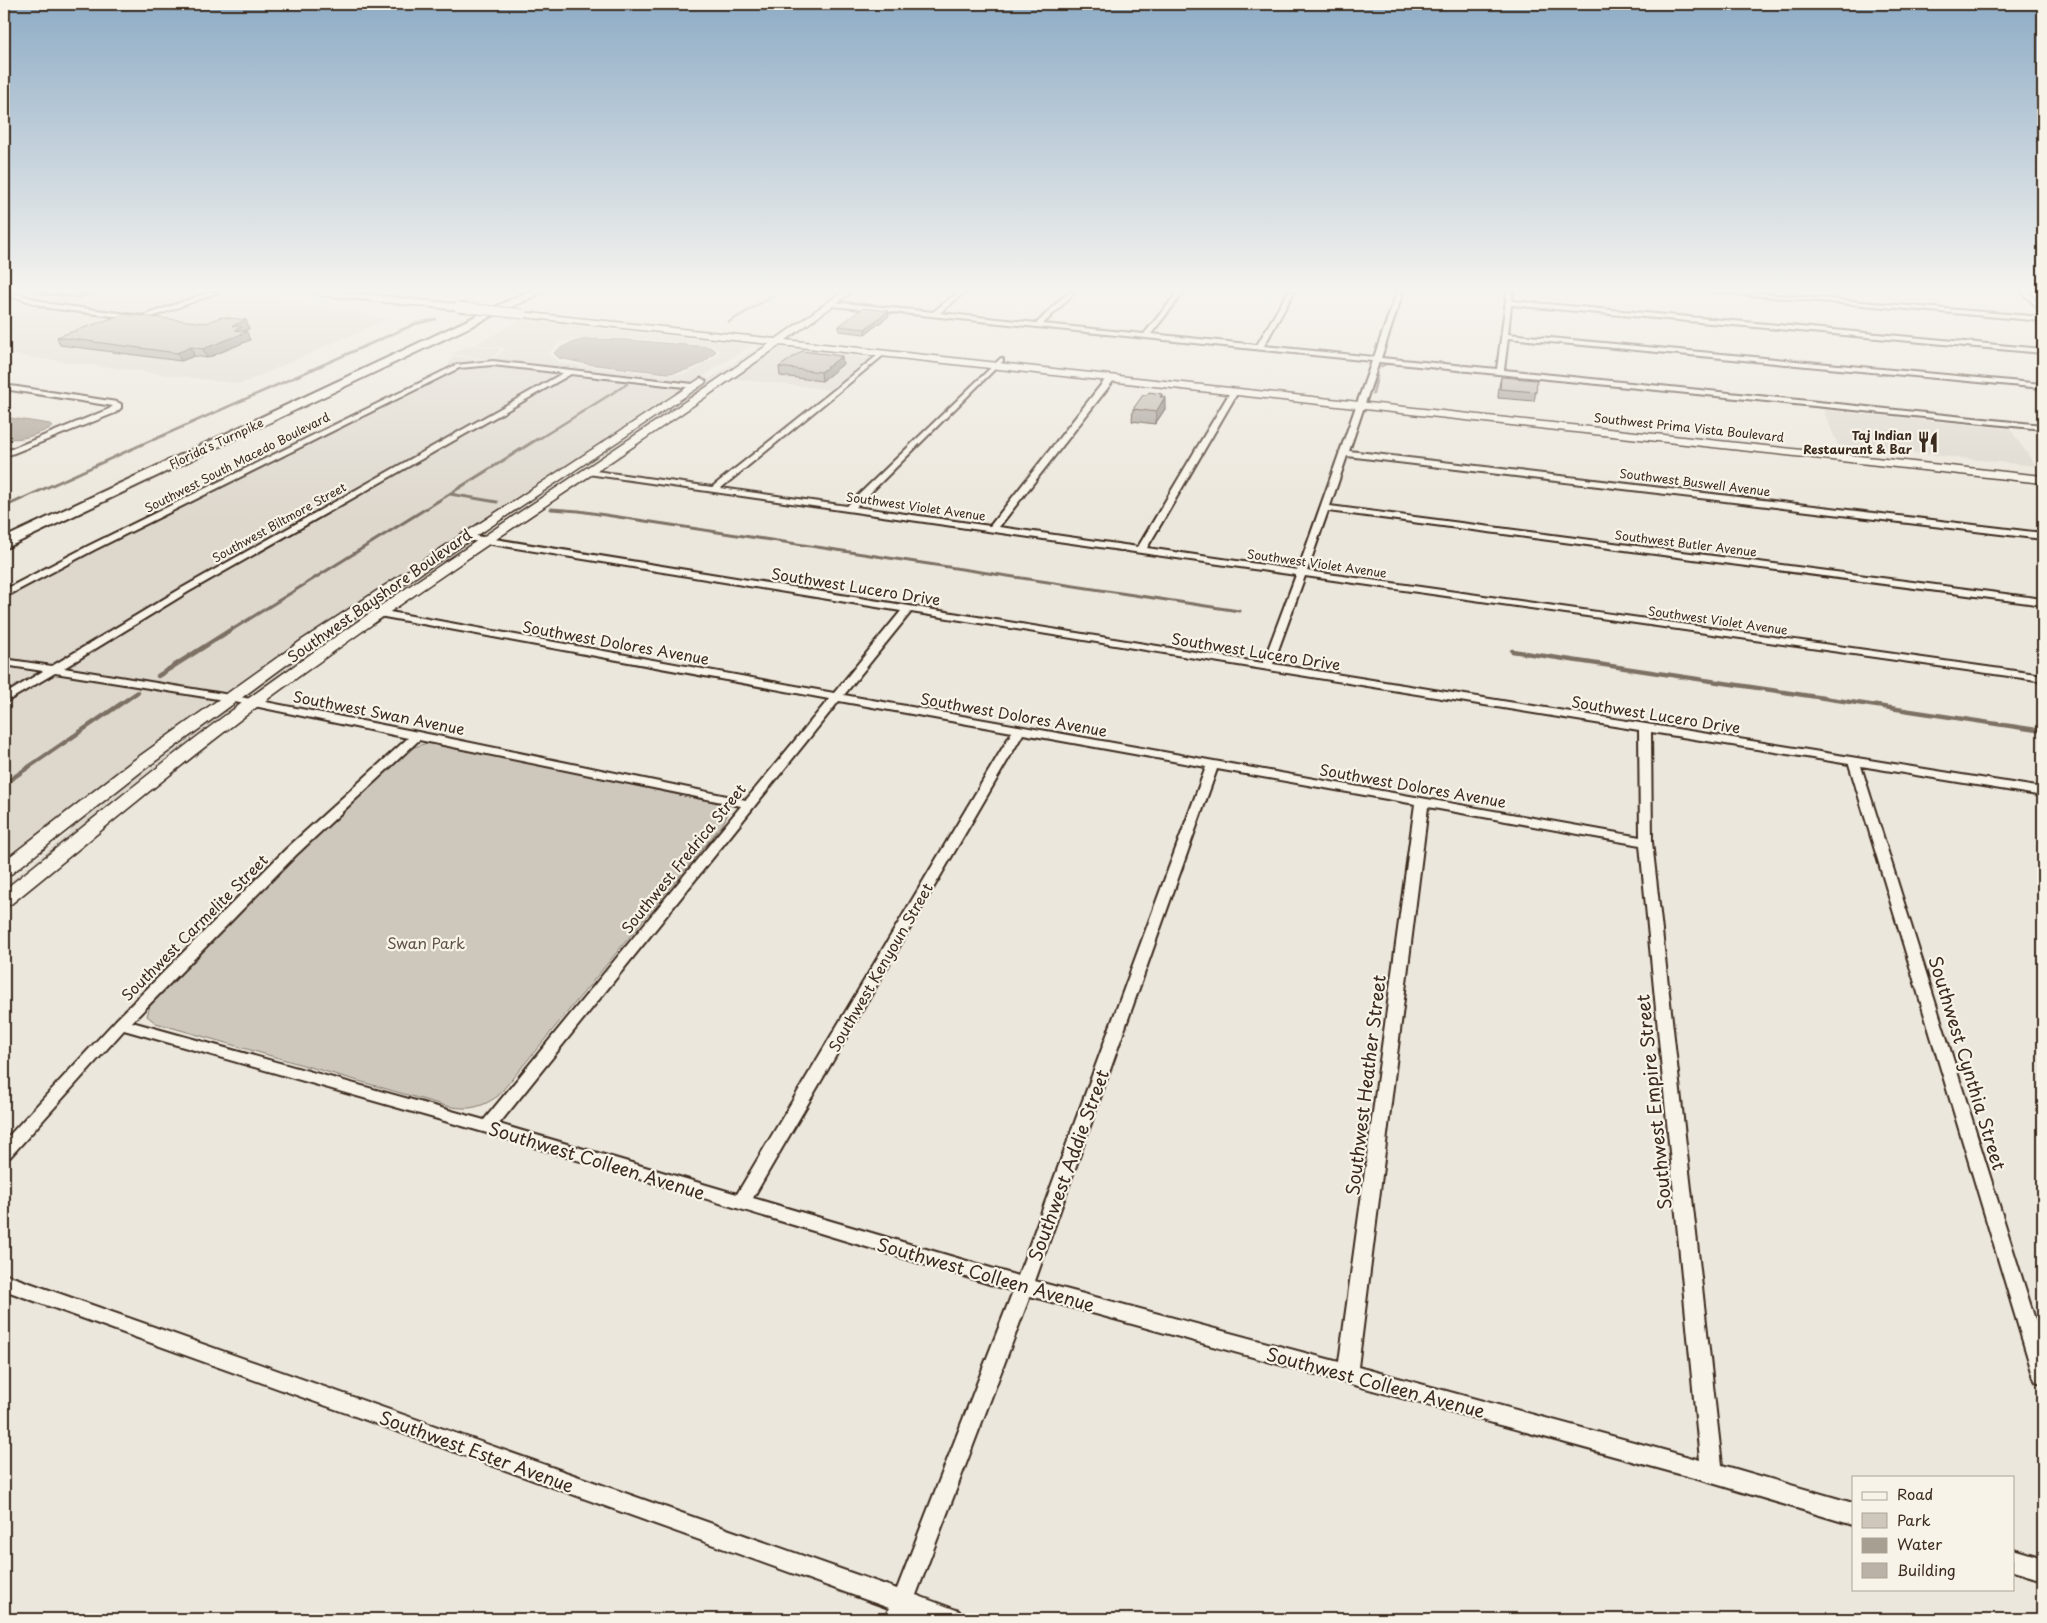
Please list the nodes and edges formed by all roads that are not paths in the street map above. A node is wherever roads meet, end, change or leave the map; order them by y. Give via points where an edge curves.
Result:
1 (357, 368) edge
2 (377, 368) edge
3 (454, 368) edge
4 (534, 368) edge
5 (725, 368) edge
6 (735, 368) edge
7 (865, 368) edge
8 (994, 368) edge
9 (1034, 368) edge
10 (1042, 368) edge
11 (1373, 368) edge
12 (1459, 368) edge
13 (1501, 368) edge
14 (1847, 368) edge
15 (570, 372) junction
16 (1500, 372) junction
17 (1111, 378) junction
18 (694, 386) junction
19 (2043, 386) edge
20 (4, 387) edge
21 (1234, 392) junction
22 (1362, 403) junction
23 (654, 412) junction
24 (2043, 427) edge
25 (606, 444) junction
26 (631, 444) junction
27 (1344, 453) junction
28 (4, 455) edge
29 (588, 472) junction
30 (2043, 473) edge
31 (2043, 480) edge
32 (574, 481) junction
33 (714, 490) junction
34 (1325, 508) junction
35 (849, 509) junction
36 (993, 529) junction
37 (4, 532) edge
38 (2043, 536) edge
39 (464, 537) junction
40 (485, 541) junction
41 (4, 544) edge
42 (1141, 550) junction
43 (1302, 574) junction
44 (4, 594) edge
45 (2043, 602) edge
46 (906, 610) junction
47 (378, 613) junction
48 (4, 662) edge
49 (1266, 668) junction
50 (52, 670) junction
51 (2043, 678) edge
52 (837, 697) junction
53 (230, 698) junction
54 (4, 700) edge
55 (254, 702) junction
56 (1645, 727) junction
57 (1019, 730) junction
58 (418, 735) junction
59 (1854, 762) junction
60 (1213, 764) junction
61 (2043, 792) edge
62 (1422, 802) junction
63 (747, 804) junction
64 (67, 820) junction
65 (1646, 842) junction
66 (4, 870) edge
67 (4, 879) edge
68 (4, 900) edge
69 (121, 1024) junction
70 (487, 1127) junction
71 (4, 1152) edge
72 (741, 1203) junction
73 (4, 1282) edge
74 (1024, 1286) junction
75 (1347, 1374) junction
76 (2043, 1375) edge
77 (1712, 1473) junction
78 (1852, 1514) edge
79 (2014, 1560) edge
80 (2043, 1569) edge
81 (899, 1610) edge
82 (951, 1619) edge

1 - 37 highway, Florida's Turnpike
2 - 41 highway, Florida's Turnpike
3 - 44 street, Southwest South Macedo Boulevard
4 - 15 street, Southwest South Macedo Boulevard
5 - 18 main road, Southwest Bayshore Boulevard
6 - 26 main road, Southwest Bayshore Boulevard
7 - 33 street
8 - 35 street
9 - 17 main road
10 - 22 main road
11 - 22 street
12 - 16 street
13 - 16 street
14 - 19 street
15 - 18 street, Southwest South Macedo Boulevard
15 - 50 street, Southwest Biltmore Street via 185,590
16 - 24 street
17 - 21 main road
17 - 36 street
18 - 23 main road, Southwest Bayshore Boulevard
20 - 28 street via 117,404 117,408
21 - 22 main road
21 - 42 street
22 - 27 street
22 - 30 main road, Southwest Prima Vista Boulevard
22 - 31 main road, Southwest Prima Vista Boulevard
23 - 25 main road, Southwest Bayshore Boulevard
23 - 26 main road via 655,416 624,437 623,440
25 - 32 main road via 610,447 608,452 575,476
25 - 39 main road, Southwest Bayshore Boulevard
26 - 29 main road, Southwest Bayshore Boulevard
27 - 34 street
27 - 38 street, Southwest Buswell Avenue
29 - 32 main road, Southwest Bayshore Boulevard
29 - 33 street, Southwest Violet Avenue
32 - 40 main road, Southwest Bayshore Boulevard
33 - 35 street, Southwest Violet Avenue
34 - 43 street
34 - 45 street, Southwest Butler Avenue
35 - 36 street, Southwest Violet Avenue
36 - 42 street, Southwest Violet Avenue
39 - 40 street, Southwest Lucero Drive
39 - 53 main road, Southwest Bayshore Boulevard
40 - 46 street, Southwest Lucero Drive
40 - 47 main road, Southwest Bayshore Boulevard
42 - 43 street, Southwest Violet Avenue
43 - 49 street
43 - 51 street, Southwest Violet Avenue
46 - 49 street, Southwest Lucero Drive
46 - 52 street, Southwest Fredrica Street
47 - 52 street, Southwest Dolores Avenue
47 - 55 main road, Southwest Bayshore Boulevard
48 - 50 street, Southwest Swan Avenue
49 - 56 street, Southwest Lucero Drive
50 - 53 street, Southwest Swan Avenue
50 - 54 street, Southwest Biltmore Street
52 - 57 street, Southwest Dolores Avenue
52 - 63 street, Southwest Fredrica Street
53 - 55 street, Southwest Swan Avenue
53 - 64 main road, Southwest Bayshore Boulevard
55 - 58 street, Southwest Swan Avenue
55 - 68 main road, Southwest Bayshore Boulevard
56 - 59 street, Southwest Lucero Drive
56 - 65 street, Southwest Empire Street
57 - 60 street, Southwest Dolores Avenue
57 - 72 street, Southwest Kenyoun Street
58 - 63 street, Southwest Swan Avenue
58 - 69 street, Southwest Carmelite Street via 291,852
59 - 61 street, Southwest Lucero Drive
59 - 76 street, Southwest Cynthia Street
60 - 62 street, Southwest Dolores Avenue
60 - 74 street, Southwest Addie Street
62 - 65 street, Southwest Dolores Avenue
62 - 75 street, Southwest Heather Street
63 - 70 street, Southwest Fredrica Street
64 - 66 main road, Southwest Bayshore Boulevard
64 - 67 main road via 61,832
65 - 77 street, Southwest Empire Street
69 - 70 street, Southwest Colleen Avenue
69 - 71 street, Southwest Carmelite Street
70 - 72 street, Southwest Colleen Avenue
72 - 74 street, Southwest Colleen Avenue
73 - 81 street, Southwest Ester Avenue
74 - 75 street, Southwest Colleen Avenue
74 - 81 street, Southwest Addie Street
75 - 77 street, Southwest Colleen Avenue
77 - 78 street, Southwest Colleen Avenue
79 - 80 street
81 - 82 street, Southwest Ester Avenue

